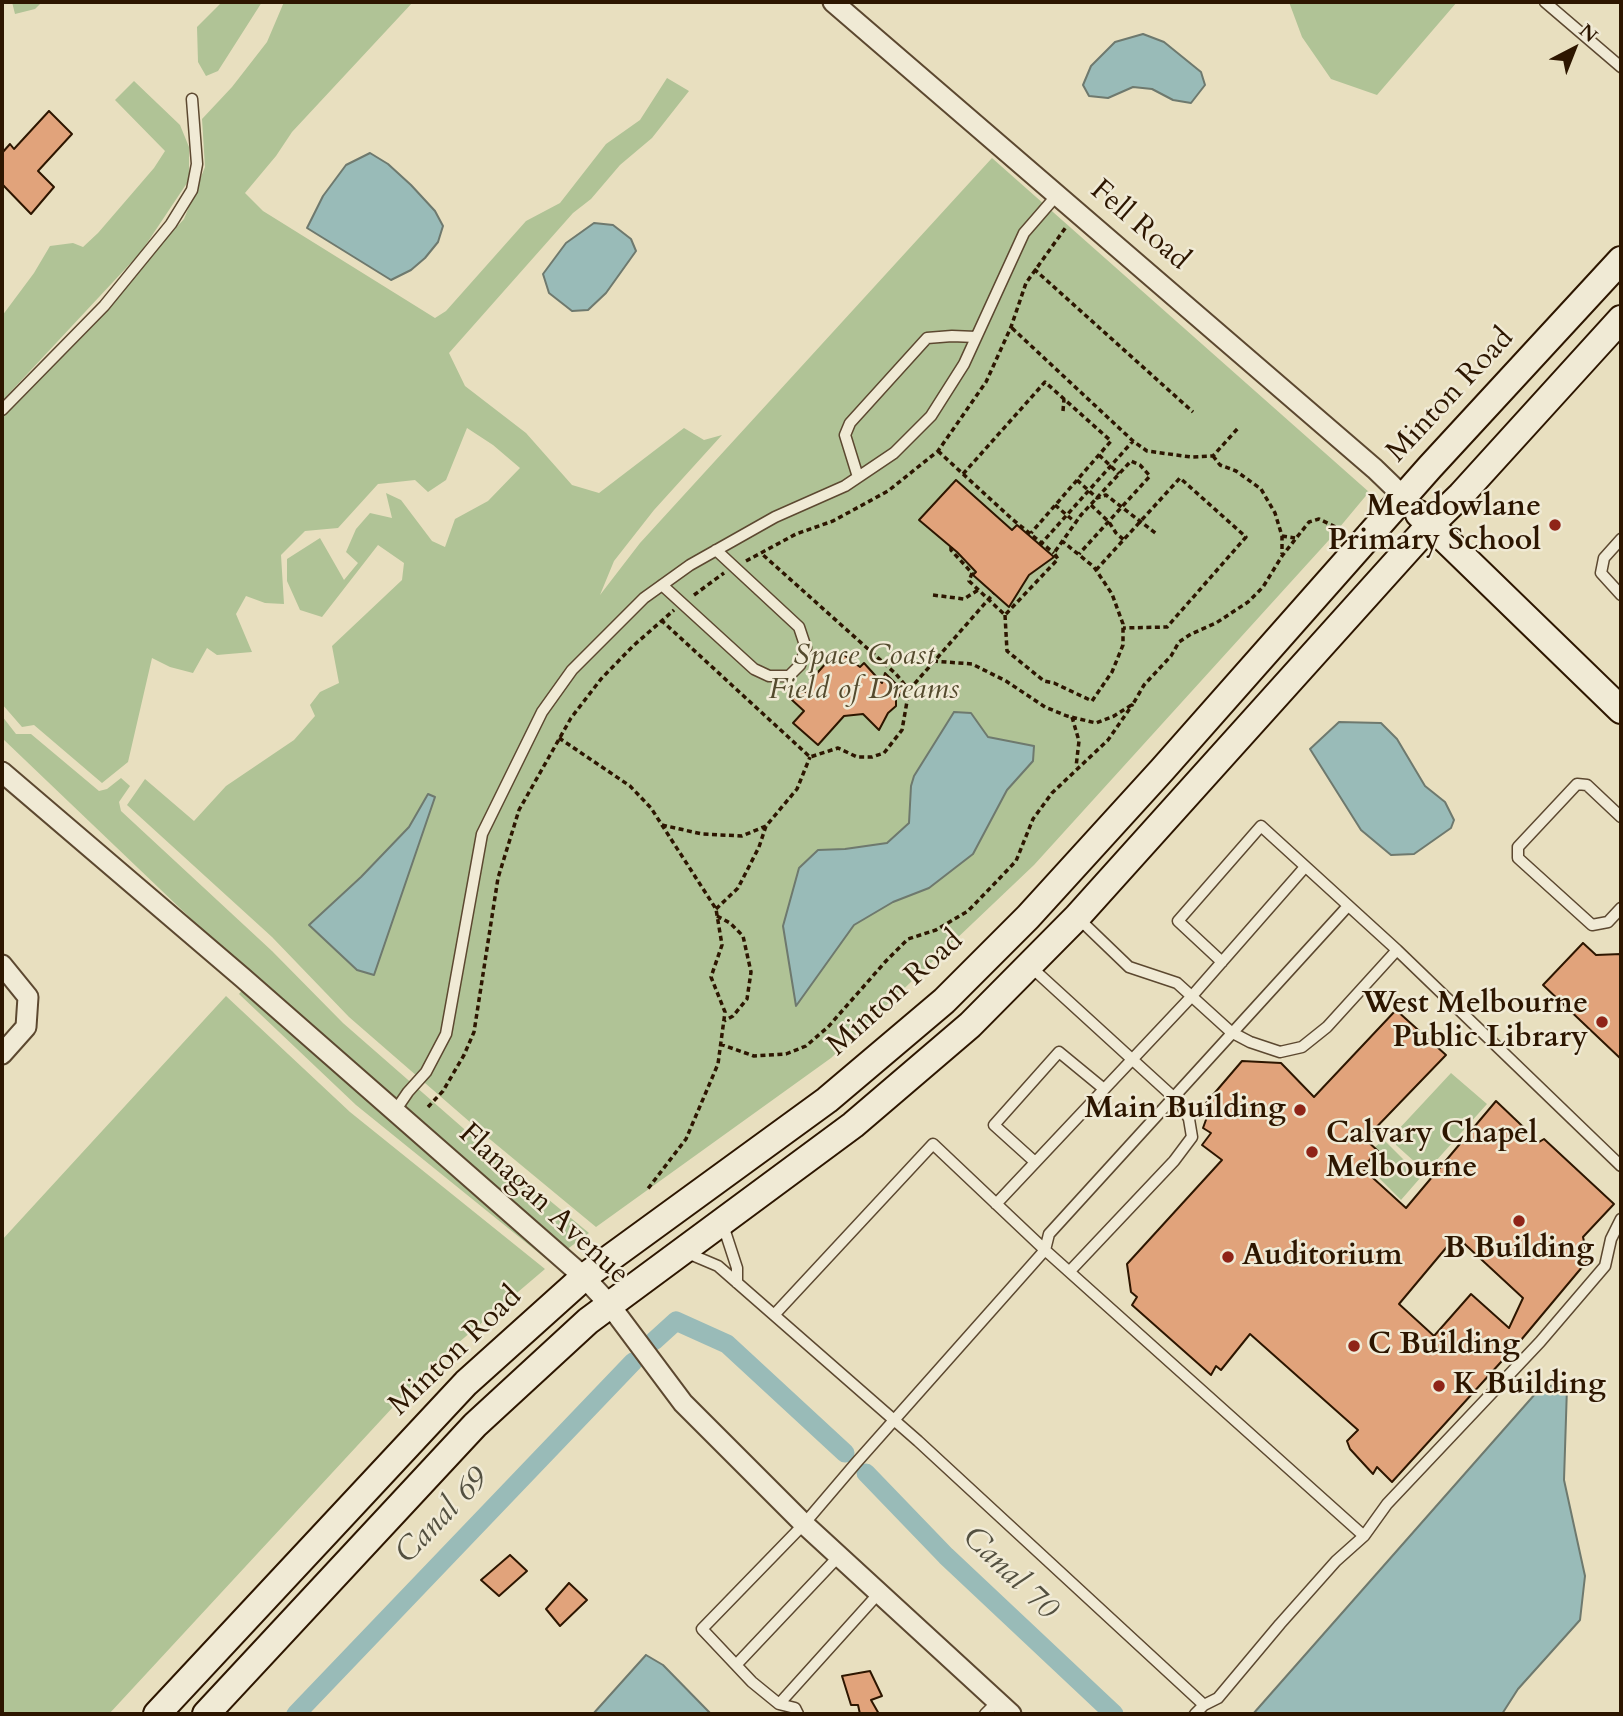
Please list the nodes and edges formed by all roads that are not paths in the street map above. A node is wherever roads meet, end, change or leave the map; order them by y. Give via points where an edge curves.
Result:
1 (833, 2) edge
2 (1545, 2) edge
3 (1621, 67) edge
4 (192, 99) dead end
5 (1057, 195) junction
6 (1621, 260) edge
7 (1621, 319) edge
8 (976, 337) junction
9 (2, 410) edge
10 (858, 477) junction
11 (1404, 497) junction
12 (1429, 526) junction
13 (1621, 539) edge
14 (716, 550) junction
15 (662, 585) junction
16 (1621, 595) edge
17 (1621, 710) edge
18 (2, 772) edge
19 (1621, 817) edge
20 (1305, 867) junction
21 (1348, 906) junction
22 (1621, 908) edge
23 (1028, 917) junction
24 (1077, 917) junction
25 (1397, 950) junction
26 (1222, 962) junction
27 (2, 965) edge
28 (1030, 965) junction
29 (1192, 996) junction
30 (1231, 1032) junction
31 (2, 1054) edge
32 (1132, 1059) junction
33 (1104, 1089) junction
34 (1177, 1100) junction
35 (395, 1111) junction
36 (1035, 1162) junction
37 (1621, 1166) edge
38 (996, 1203) junction
39 (1621, 1219) edge
40 (722, 1220) junction
41 (1045, 1250) junction
42 (681, 1251) junction
43 (1070, 1270) junction
44 (584, 1277) junction
45 (737, 1283) junction
46 (609, 1304) junction
47 (775, 1315) junction
48 (895, 1421) junction
49 (804, 1524) junction
50 (1364, 1536) junction
51 (839, 1556) junction
52 (879, 1593) junction
53 (736, 1665) junction
54 (779, 1704) junction
55 (1204, 1705) junction
56 (998, 1710) edge
57 (158, 1714) edge
58 (206, 1714) edge
59 (798, 1714) edge
60 (1195, 1714) edge

1 - 5 street, Fell Road
2 - 3 lane
4 - 9 lane via 197,164 192,190 171,224 104,306
5 - 8 lane via 1024,233
5 - 11 street, Fell Road
6 - 11 main road, Minton Road
7 - 12 main road
8 - 10 lane via 931,416 894,453
8 - 10 lane via 927,338 850,423 845,435
10 - 14 lane
11 - 12 main road
11 - 23 main road, Minton Road
12 - 17 main road
12 - 24 main road
13 - 16 lane via 1604,558 1601,573
14 - 15 lane
14 - 15 lane via 799,627 806,648 800,665 789,676 769,676 754,669
15 - 35 lane via 572,670 542,712 511,771 482,834 446,1034 426,1072
18 - 35 street, Flanagan Avenue
19 - 22 lane via 1587,785 1577,785 1518,847 1518,858 1592,925 1608,922
20 - 21 lane
20 - 26 lane
20 - 26 lane via 1261,827 1178,921
21 - 25 lane
21 - 30 lane
23 - 24 main road
23 - 28 main road
23 - 44 main road, Minton Road via 944,1001 827,1100
24 - 28 main road
24 - 29 lane via 1129,967 1177,983
25 - 30 lane via 1327,1027 1302,1047 1280,1052
25 - 37 lane
26 - 29 lane
27 - 31 street via 28,997 26,1027
28 - 32 lane
28 - 40 main road via 970,1025 853,1125
29 - 30 lane
29 - 32 lane
30 - 34 lane
32 - 33 lane
32 - 34 lane
33 - 36 lane
33 - 36 lane via 1059,1052 994,1125
34 - 41 lane via 1049,1234
34 - 43 lane via 1189,1119 1192,1137
35 - 44 street, Flanagan Avenue
36 - 38 lane
38 - 41 lane
38 - 47 lane via 933,1144
39 - 50 lane via 1605,1266 1387,1504
40 - 42 main road
40 - 45 lane
41 - 43 lane
41 - 48 lane
42 - 45 lane via 718,1266
42 - 46 main road
43 - 50 lane
44 - 46 street, Flanagan Avenue
44 - 57 main road, Minton Road via 466,1383
45 - 47 lane
46 - 49 street, Flanagan Avenue via 683,1403
46 - 58 main road via 475,1425
47 - 48 lane
48 - 49 lane
48 - 55 lane
49 - 51 street, Flanagan Avenue
49 - 53 lane via 702,1629
50 - 55 lane via 1336,1561 1218,1698
51 - 52 street, Flanagan Avenue
51 - 53 lane
52 - 54 lane
52 - 56 street, Flanagan Avenue
53 - 54 lane
54 - 59 lane via 795,1708
55 - 60 lane

